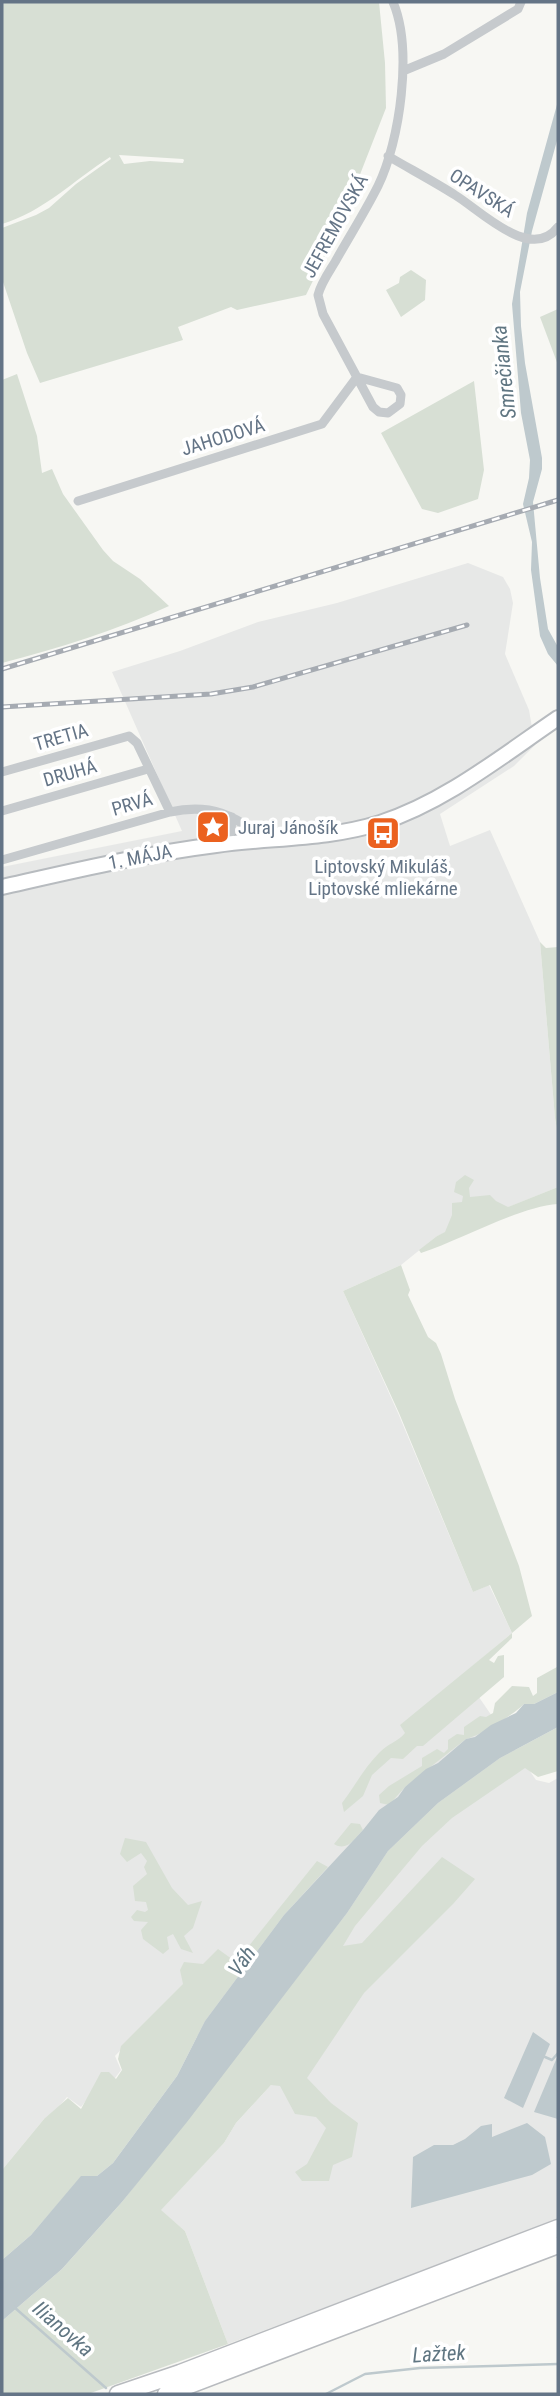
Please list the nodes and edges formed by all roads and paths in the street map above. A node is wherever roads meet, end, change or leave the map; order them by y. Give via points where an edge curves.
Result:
1 (393, 2) edge
2 (521, 2) edge
3 (403, 71) junction
4 (388, 156) junction
5 (558, 227) edge
6 (357, 377) junction
7 (78, 501) dead end
8 (552, 722) edge
9 (148, 769) junction
10 (2, 772) edge
11 (2, 811) edge
12 (170, 812) junction
13 (232, 817) junction
14 (267, 841) junction
15 (222, 844) junction
16 (2, 860) edge
17 (2, 887) edge
18 (558, 2228) edge
19 (558, 2245) edge
20 (125, 2392) edge
21 (166, 2394) edge

1 - 3 street, JEFREMOVSKÁ
2 - 3 street via 518,9 455,47
3 - 4 street, JEFREMOVSKÁ
4 - 5 street, OPAVSKÁ via 510,233 541,239
4 - 6 street, JEFREMOVSKÁ via 378,186 318,295 323,314
6 - 6 street, JEFREMOVSKÁ via 376,410 388,413 400,404 397,388
6 - 7 street, JAHODOVÁ via 322,424
8 - 14 main road, 1. MÁJA via 453,788 404,814 330,834
9 - 10 street, TRETIA via 130,736
9 - 11 street, DRUHÁ
9 - 12 street
12 - 13 street, PRVÁ via 198,807
12 - 16 street, PRVÁ
13 - 14 street, PRVÁ
13 - 15 street via 231,832
14 - 15 main road, 1. MÁJA
15 - 17 main road, 1. MÁJA via 144,855
18 - 20 highway
19 - 21 highway

